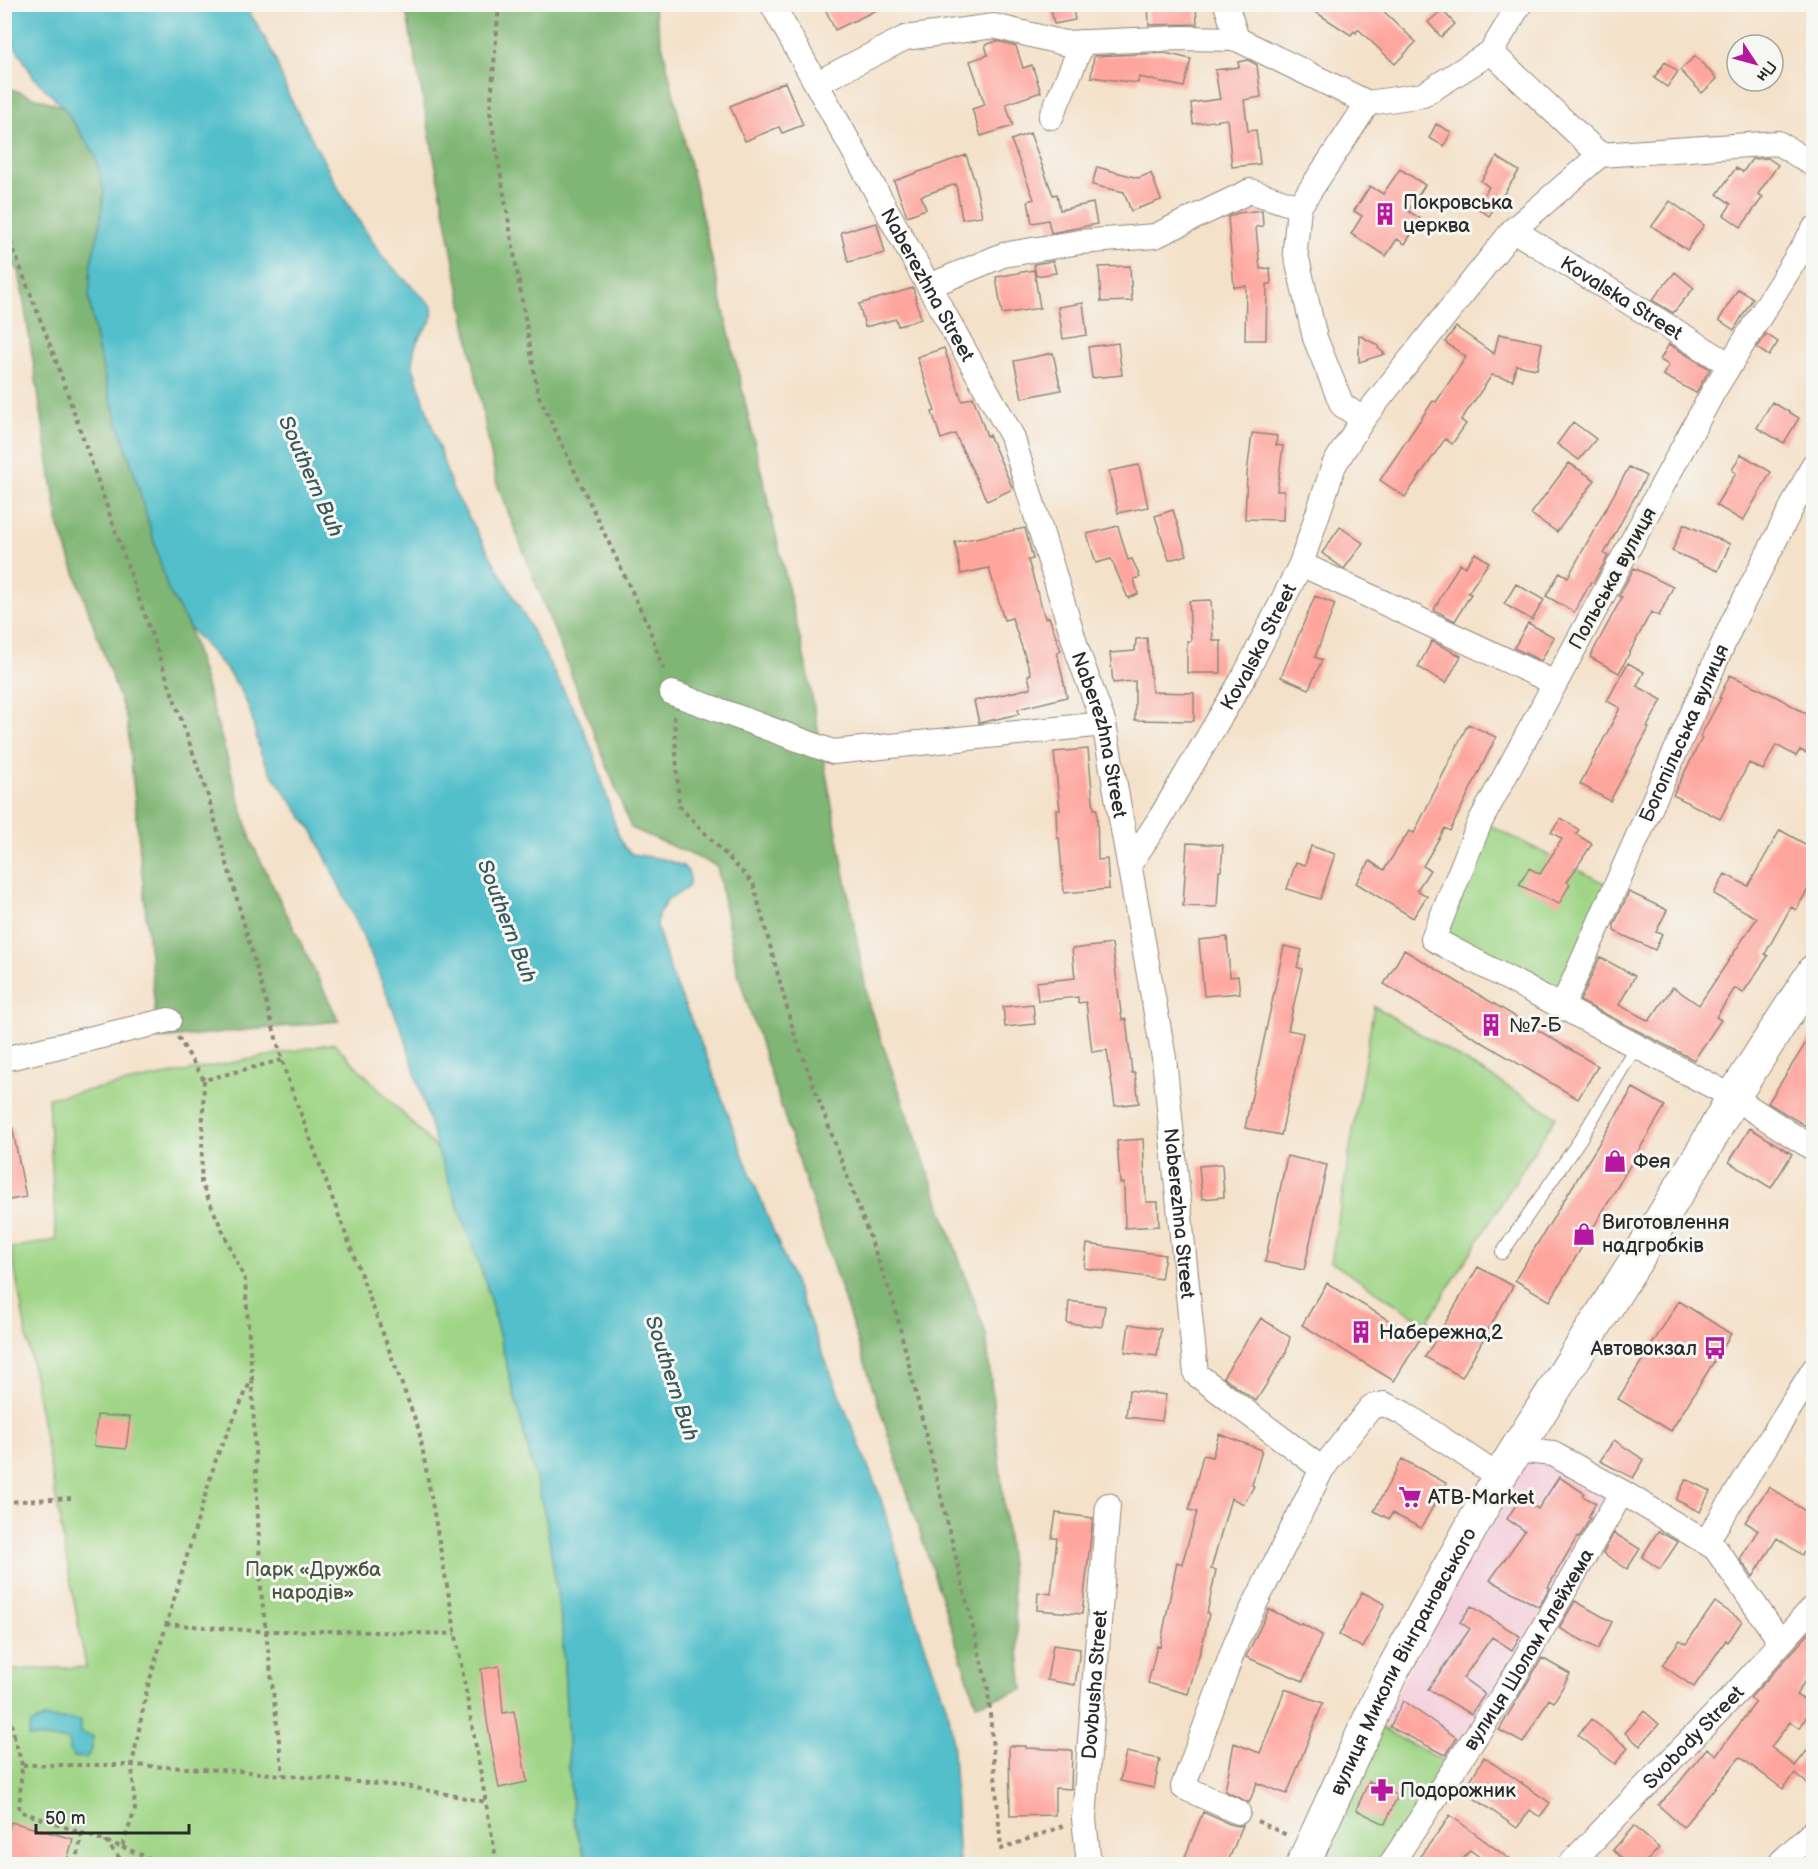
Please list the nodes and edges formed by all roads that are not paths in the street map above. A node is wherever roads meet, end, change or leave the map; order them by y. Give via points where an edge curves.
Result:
1 (772, 4) edge
2 (1226, 4) edge
3 (1520, 4) edge
4 (1237, 39) junction
5 (1083, 42) junction
6 (1491, 52) junction
7 (817, 83) junction
8 (1368, 103) junction
9 (1051, 117) dead end
10 (1600, 155) junction
11 (1814, 165) edge
12 (1299, 207) junction
13 (1814, 229) edge
14 (1513, 230) junction
15 (929, 286) junction
16 (1730, 365) junction
17 (1363, 419) junction
18 (1814, 464) edge
19 (1300, 564) junction
20 (1555, 683) junction
21 (672, 693) road end
22 (1104, 724) junction
23 (1129, 864) junction
24 (1814, 971) edge
25 (1562, 1007) junction
26 (169, 1020) road end
27 (1636, 1046) junction
28 (4, 1059) edge
29 (1733, 1097) junction
30 (1814, 1149) edge
31 (1502, 1253) dead end
32 (1814, 1369) edge
33 (1507, 1464) junction
34 (1322, 1469) junction
35 (1622, 1492) junction
36 (1108, 1505) dead end
37 (1706, 1542) junction
38 (1814, 1606) edge
39 (1780, 1641) junction
40 (1238, 1812) road end
41 (1814, 1831) edge
42 (1307, 1855) edge
43 (1089, 1864) edge
44 (1391, 1864) edge
45 (1570, 1864) edge
46 (1779, 1864) edge

1 - 7 street, Naberezhna Street
2 - 4 street
3 - 6 street
4 - 5 street
4 - 8 street
5 - 7 street via 1064,43 994,26 905,38
5 - 9 street
6 - 8 street via 1423,95
6 - 10 street
7 - 15 street, Naberezhna Street
8 - 12 street
10 - 11 street via 1778,143
10 - 14 street, Kovalska Street
12 - 15 street via 1250,191 1155,236 1002,255
12 - 17 street via 1295,250 1315,338 1342,405
13 - 16 street, Польська вулиця
14 - 16 street, Kovalska Street
14 - 17 street, Kovalska Street
15 - 22 street, Naberezhna Street via 1012,436 1078,653
16 - 20 street, Польська вулиця
17 - 19 street, Kovalska Street via 1334,465
18 - 25 street, Богопільська вулиця via 1732,624
19 - 20 street
19 - 23 street, Kovalska Street via 1245,675
20 - 25 street, Польська вулиця via 1480,822 1434,939
21 - 22 street via 833,752
22 - 23 street, Naberezhna Street
23 - 34 street, Naberezhna Street via 1164,1058 1196,1374
24 - 29 main road, вулиця Миколи Вінграновського
25 - 27 street
26 - 28 street
27 - 29 street
27 - 31 lane via 1581,1138
29 - 30 street
29 - 33 main road, вулиця Миколи Вінграновського via 1640,1254
32 - 37 street
33 - 34 street via 1384,1404 1371,1407
33 - 35 street via 1553,1454
33 - 42 main road, вулиця Миколи Вінграновського via 1390,1675
34 - 40 street via 1237,1640 1183,1787
35 - 37 street
35 - 44 street, вулиця Шолом Алейхема via 1509,1686
36 - 43 street, Dovbusha Street via 1084,1819
37 - 39 street via 1715,1548
38 - 39 street, Svobody Street
39 - 45 street, Svobody Street via 1734,1695
41 - 46 street

